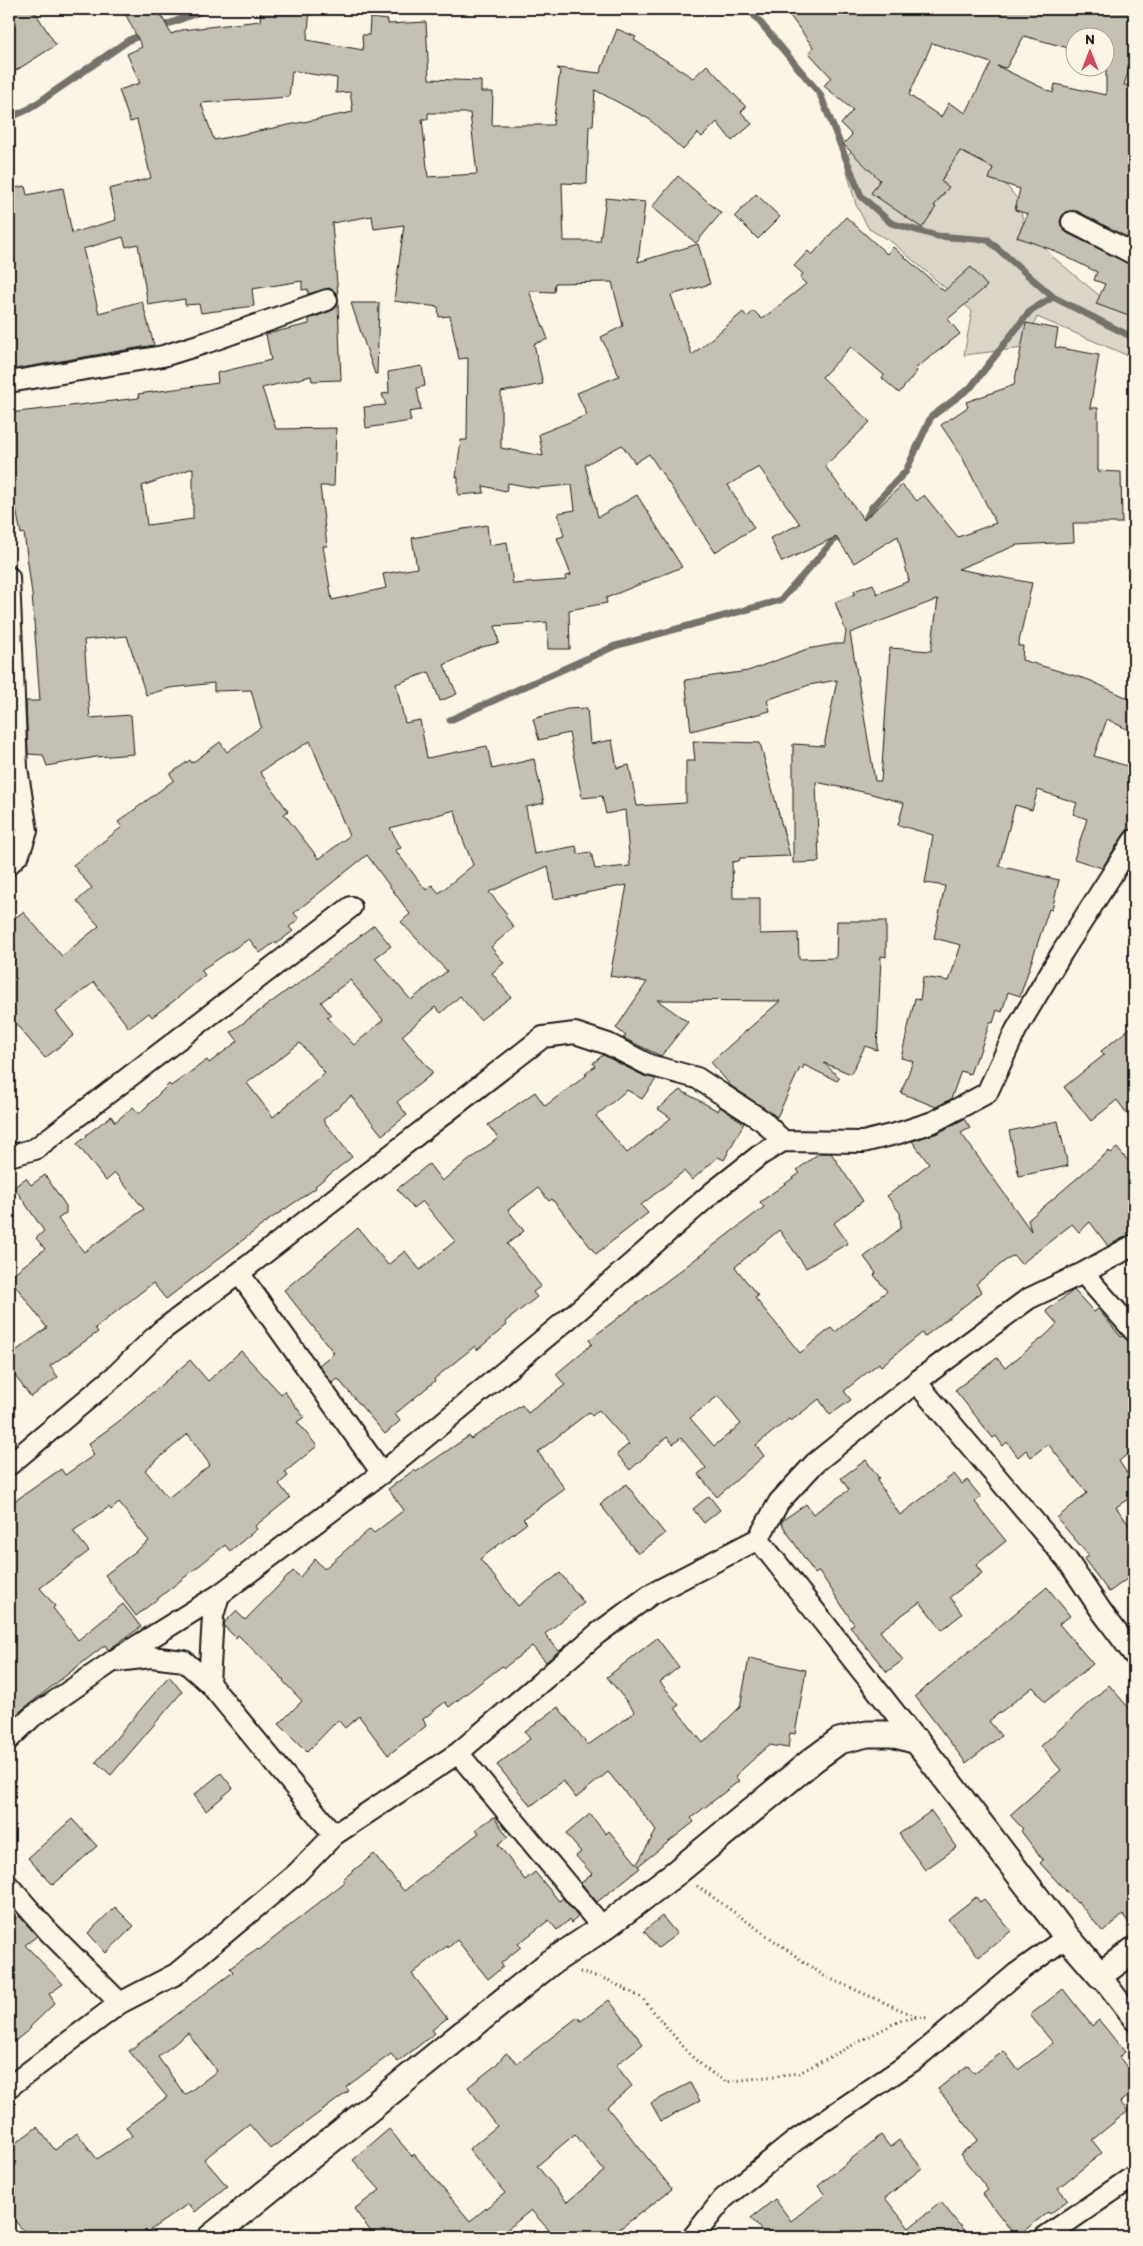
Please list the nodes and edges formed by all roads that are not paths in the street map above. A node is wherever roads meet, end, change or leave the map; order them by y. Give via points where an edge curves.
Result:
1 (1072, 222) dead end
2 (1134, 254) edge
3 (326, 300) dead end
4 (9, 382) edge
5 (9, 577) edge
6 (1134, 840) edge
7 (9, 864) edge
8 (351, 907) dead end
9 (783, 1141) junction
10 (9, 1156) edge
11 (1134, 1245) edge
12 (239, 1273) junction
13 (1083, 1273) junction
14 (1134, 1331) edge
15 (916, 1382) junction
16 (9, 1465) edge
17 (382, 1473) junction
18 (758, 1539) junction
19 (219, 1595) junction
20 (1134, 1655) edge
21 (113, 1661) junction
22 (209, 1683) junction
23 (9, 1739) edge
24 (917, 1741) junction
25 (458, 1753) junction
26 (334, 1835) junction
27 (9, 1886) edge
28 (603, 1928) junction
29 (1067, 1937) junction
30 (1134, 1950) edge
31 (1100, 1975) junction
32 (120, 2003) junction
33 (1134, 2020) edge
34 (9, 2087) edge
35 (1134, 2176) edge
36 (211, 2237) edge
37 (693, 2237) edge
38 (1045, 2237) edge

1 - 2 street
3 - 4 street via 163,356
5 - 7 street via 17,768 27,831 19,854
6 - 9 street via 1016,1030 987,1093 933,1122 863,1142
8 - 10 street via 35,1149
9 - 12 street via 763,1121 697,1078 649,1065 608,1044 575,1033 543,1037
9 - 17 street via 713,1192 580,1309
11 - 13 street
12 - 16 street via 161,1332 116,1375
12 - 17 street
13 - 14 street
13 - 15 street via 1028,1300
15 - 18 street via 815,1463 779,1502
15 - 20 street via 1067,1560
17 - 19 street
18 - 24 street
18 - 25 street via 650,1595 596,1634
19 - 21 street
19 - 22 street via 213,1616
21 - 22 street via 151,1657 184,1661
21 - 23 street via 32,1717
22 - 26 street
24 - 28 street via 892,1734 867,1734 839,1742
24 - 29 street
25 - 26 street
25 - 28 street
26 - 32 street via 296,1874 176,1974
27 - 32 street via 49,1932
28 - 36 street via 550,1964
29 - 31 street
29 - 37 street via 1017,1973 914,2060 796,2140 723,2199
30 - 31 street
31 - 33 street
32 - 34 street
35 - 38 street

